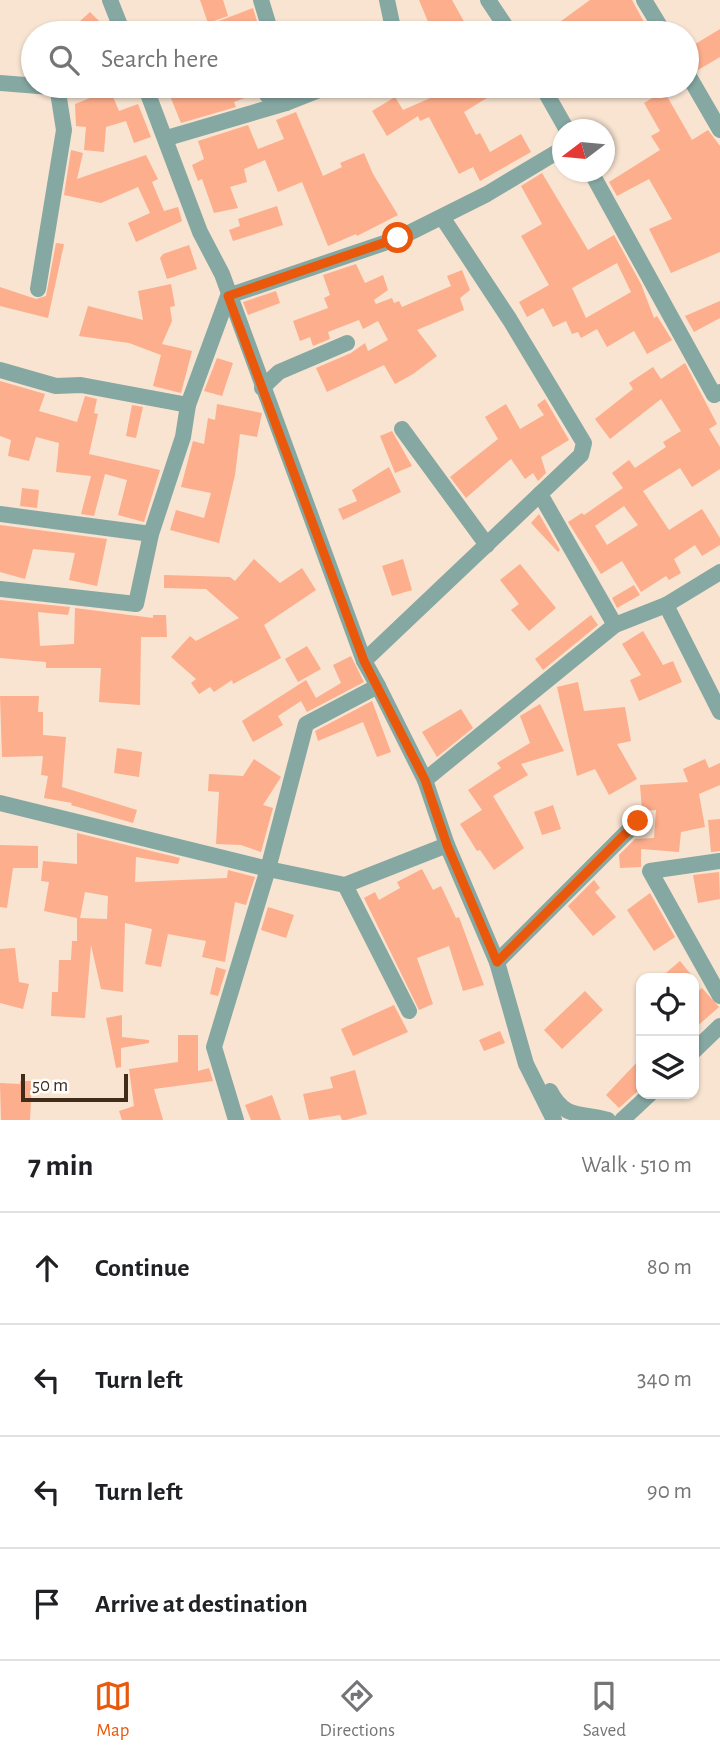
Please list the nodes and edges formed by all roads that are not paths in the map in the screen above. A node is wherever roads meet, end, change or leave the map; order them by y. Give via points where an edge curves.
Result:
1 (110, 0) edge
2 (261, 0) edge
3 (387, 0) edge
4 (488, 0) edge
5 (644, 0) edge
6 (118, 21) edge
7 (267, 21) edge
8 (391, 21) edge
9 (502, 21) edge
10 (657, 21) edge
11 (0, 83) edge
12 (21, 85) edge
13 (699, 94) edge
14 (59, 98) edge
15 (150, 98) edge
16 (274, 98) edge
17 (299, 98) edge
18 (549, 98) edge
19 (286, 103) junction
20 (561, 119) edge
21 (720, 130) edge
22 (167, 138) junction
23 (552, 155) edge
24 (597, 182) edge
25 (442, 217) junction
26 (38, 289) dead end
27 (228, 296) junction
28 (347, 343) dead end
29 (0, 370) edge
30 (262, 388) junction
31 (720, 392) edge
32 (188, 405) junction
33 (402, 429) dead end
34 (540, 494) junction
35 (0, 513) edge
36 (152, 534) junction
37 (487, 545) junction
38 (720, 572) edge
39 (0, 589) edge
40 (666, 605) junction
41 (615, 625) junction
42 (364, 661) junction
43 (378, 686) junction
44 (720, 712) edge
45 (425, 780) junction
46 (0, 803) edge
47 (638, 821) dead end
48 (447, 845) junction
49 (720, 861) edge
50 (268, 869) junction
51 (345, 885) junction
52 (497, 962) junction
53 (720, 996) edge
54 (409, 1011) dead end
55 (720, 1026) edge
56 (699, 1046) edge
57 (526, 1064) junction
58 (645, 1099) edge
59 (648, 1099) edge
60 (236, 1120) edge
61 (554, 1120) edge
62 (608, 1120) edge
63 (622, 1120) edge
64 (635, 1120) edge

1 - 6 street
2 - 7 street
3 - 8 street
4 - 9 street
5 - 10 street
11 - 12 street
13 - 21 street
14 - 26 street via 64,130
15 - 22 street
16 - 19 street
17 - 19 street
18 - 20 street
19 - 22 street
22 - 27 street
23 - 25 street
24 - 31 street via 714,395
25 - 27 street via 398,238
25 - 34 street via 584,443 581,455
27 - 30 street
27 - 32 street
28 - 30 street via 279,372
29 - 32 street via 56,386 81,385
30 - 42 street
32 - 36 street via 183,437
33 - 37 street
34 - 37 street
34 - 41 street
35 - 36 street
36 - 39 street via 136,604
37 - 42 street
38 - 40 street
40 - 41 street
40 - 44 street
41 - 45 street
42 - 43 street
43 - 45 street
43 - 50 street via 306,724
45 - 48 street
46 - 50 street
47 - 52 street
48 - 51 street
48 - 52 street
49 - 53 street via 650,871
50 - 51 street
50 - 60 street via 214,1047
51 - 54 street
52 - 57 street
55 - 56 street
57 - 61 street
57 - 62 street via 536,1068 557,1106 574,1115
58 - 63 street
59 - 64 street

